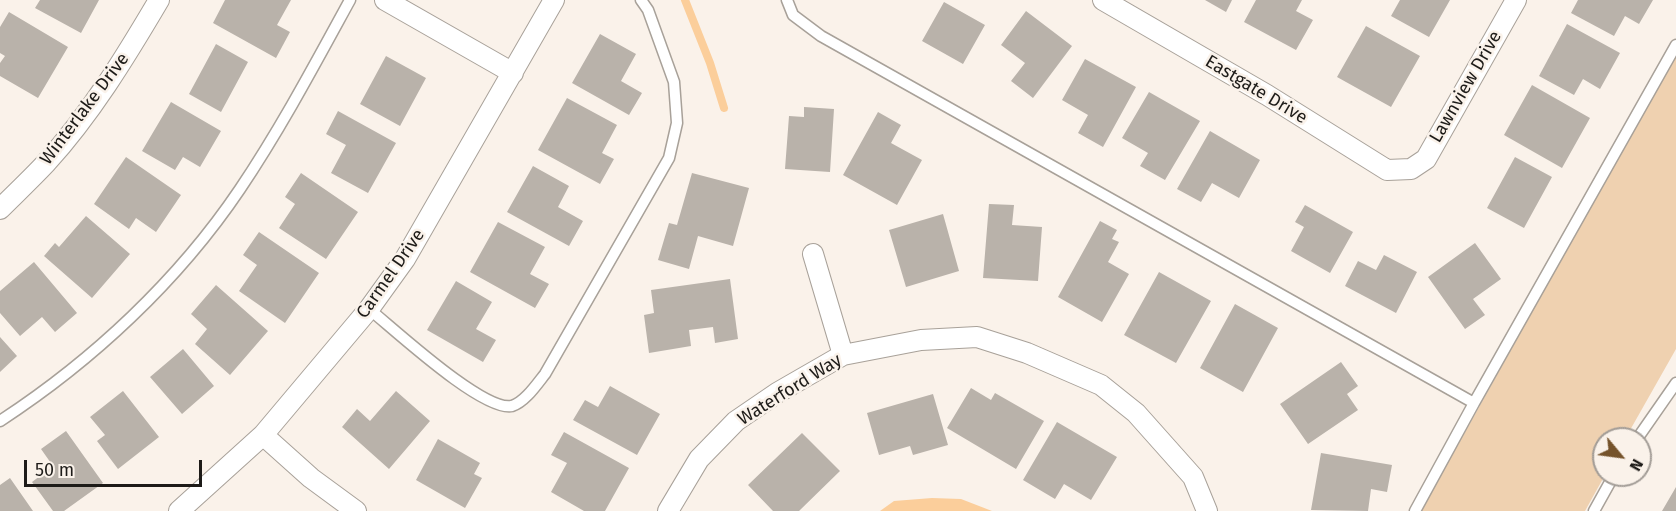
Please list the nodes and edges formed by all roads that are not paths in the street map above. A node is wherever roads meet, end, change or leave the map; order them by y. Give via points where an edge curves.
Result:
1 (159, 0) edge
2 (350, 0) edge
3 (385, 0) edge
4 (554, 0) edge
5 (641, 0) edge
6 (787, 0) edge
7 (1103, 0) edge
8 (1516, 0) edge
9 (1676, 45) edge
10 (513, 73) junction
11 (1411, 169) joint
12 (0, 209) edge
13 (813, 254) dead end
14 (369, 309) junction
15 (843, 355) junction
16 (1676, 383) edge
17 (1474, 403) junction
18 (0, 421) edge
19 (1645, 427) edge
20 (263, 435) junction
21 (1607, 487) edge
22 (179, 511) edge
23 (356, 511) edge
24 (668, 511) edge
25 (1207, 511) edge
26 (1415, 511) edge
27 (1594, 511) edge

1 - 12 street, Winterlake Drive via 92,105 47,162
2 - 18 lane via 291,108 239,190 184,259 121,328
3 - 10 street
4 - 10 street, Carmel Drive
5 - 14 lane via 675,82 677,123 669,158 545,374 530,393 513,406 498,405 467,390
6 - 17 lane via 793,15 821,36
7 - 11 street, Eastgate Drive via 1387,170
8 - 11 street, Lawnview Drive via 1426,159
9 - 17 lane
10 - 14 street, Carmel Drive via 405,259
13 - 15 street
14 - 20 street, Carmel Drive
15 - 24 street, Waterford Way via 736,421 699,459
15 - 25 street, Waterford Way via 921,340 977,337 1027,352 1101,385 1136,413 1193,477
16 - 19 lane
17 - 26 lane
20 - 22 street, Carmel Drive
20 - 23 street
21 - 27 lane

